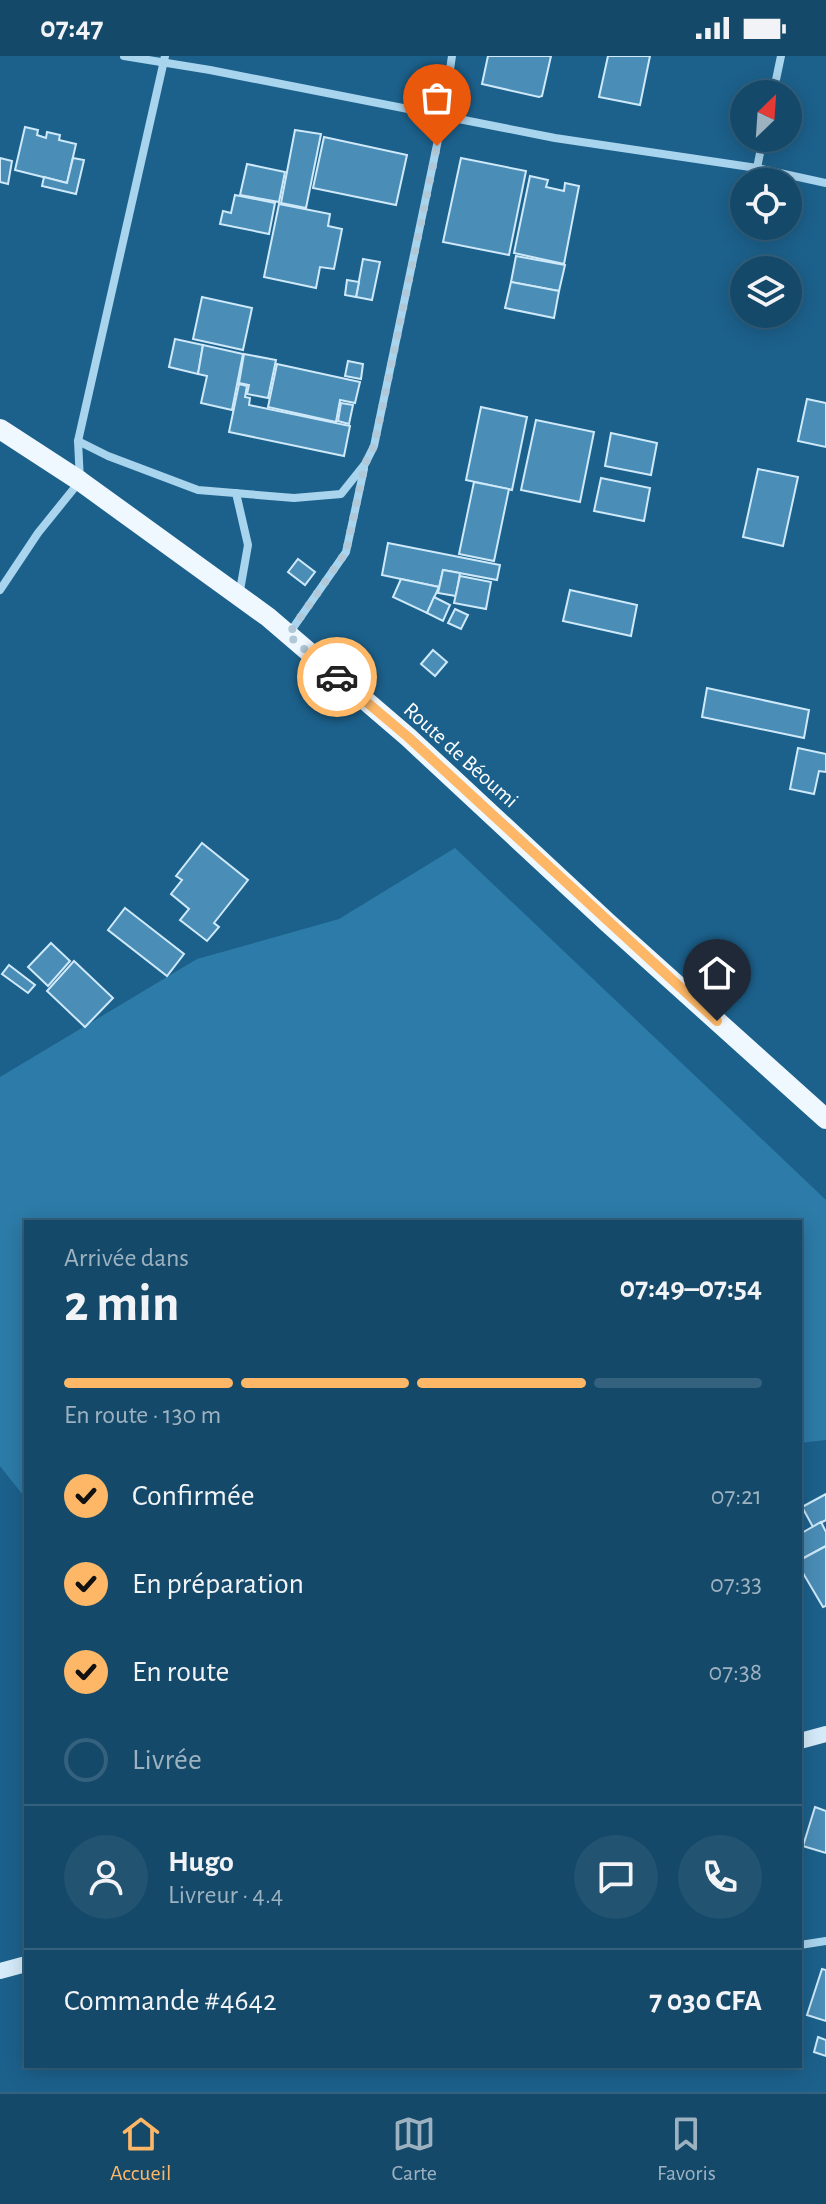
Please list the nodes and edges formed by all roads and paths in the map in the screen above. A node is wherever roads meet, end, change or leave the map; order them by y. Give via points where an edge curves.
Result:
1 (124, 56) edge
2 (452, 56) edge
3 (781, 56) edge
4 (164, 60) edge
5 (776, 80) edge
6 (443, 116) junction
7 (760, 152) edge
8 (757, 168) joint
9 (802, 178) edge
10 (826, 183) edge
11 (0, 429) edge
12 (78, 441) junction
13 (365, 464) junction
14 (80, 481) junction
15 (236, 493) junction
16 (0, 590) edge
17 (239, 597) junction
18 (288, 635) junction
19 (826, 1119) edge
20 (826, 1734) edge
21 (802, 1740) edge
22 (826, 1941) edge
23 (802, 1945) edge
24 (24, 1965) edge
25 (0, 1971) edge

1 - 4 street
2 - 6 street
3 - 5 street
4 - 6 street
4 - 12 street
6 - 8 street
6 - 13 street via 374,446
7 - 8 street
9 - 10 street
11 - 14 main road, Route de Béoumi
12 - 14 street
12 - 15 street via 198,490
13 - 15 street via 341,494 294,498
13 - 18 street via 346,552
14 - 16 street
14 - 17 main road, Route de Béoumi
15 - 17 street via 248,545
17 - 18 main road, Route de Béoumi
18 - 19 main road, Route de Béoumi via 408,737
20 - 21 main road
22 - 23 street
24 - 25 main road

